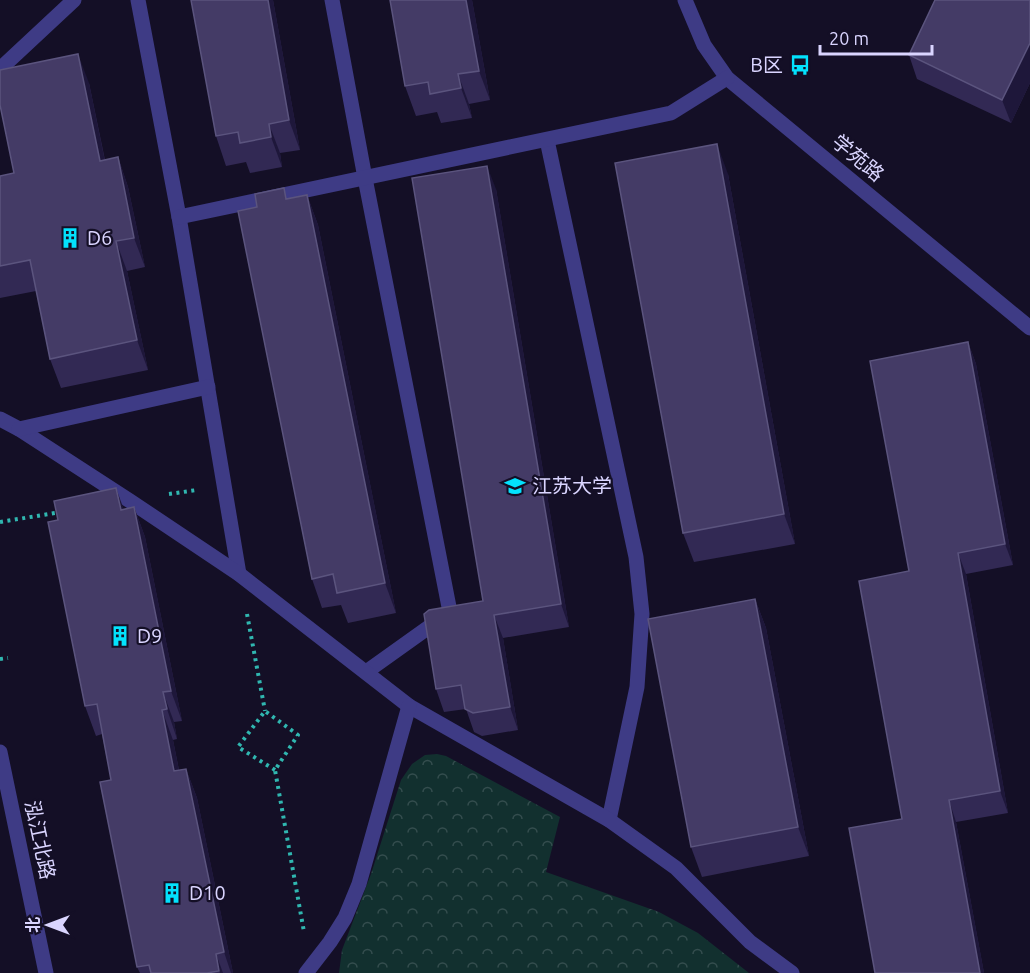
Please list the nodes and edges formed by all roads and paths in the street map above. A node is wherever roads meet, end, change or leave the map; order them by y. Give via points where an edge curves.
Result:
1 (74, 0) edge
2 (138, 0) edge
3 (332, 0) edge
4 (685, 0) edge
5 (0, 69) edge
6 (727, 78) junction
7 (547, 140) junction
8 (365, 178) junction
9 (179, 217) junction
10 (1030, 328) edge
11 (208, 387) junction
12 (0, 418) edge
13 (19, 429) junction
14 (239, 574) junction
15 (8, 658) dead end
16 (0, 659) edge
17 (366, 672) junction
18 (409, 706) junction
19 (265, 711) junction
20 (0, 752) edge
21 (275, 770) junction
22 (609, 820) junction
23 (308, 971) edge
24 (46, 973) edge
25 (792, 973) edge

1 - 5 lane
2 - 9 lane
3 - 8 lane
4 - 6 lane, 学苑路 via 704,45
6 - 7 lane via 671,113
6 - 10 lane, 学苑路
7 - 8 lane
7 - 22 lane via 636,556 642,614 637,687
8 - 9 lane
8 - 17 lane via 450,612
9 - 11 lane
11 - 13 lane
11 - 14 lane
12 - 13 lane
13 - 14 lane
14 - 17 lane
14 - 19 path
15 - 16 path
17 - 18 lane
18 - 22 lane
18 - 23 lane via 359,884 345,918
19 - 21 path via 298,735
19 - 21 path via 238,747
20 - 24 lane, 泓江北路
21 - 23 path
22 - 25 lane via 676,868 750,942

